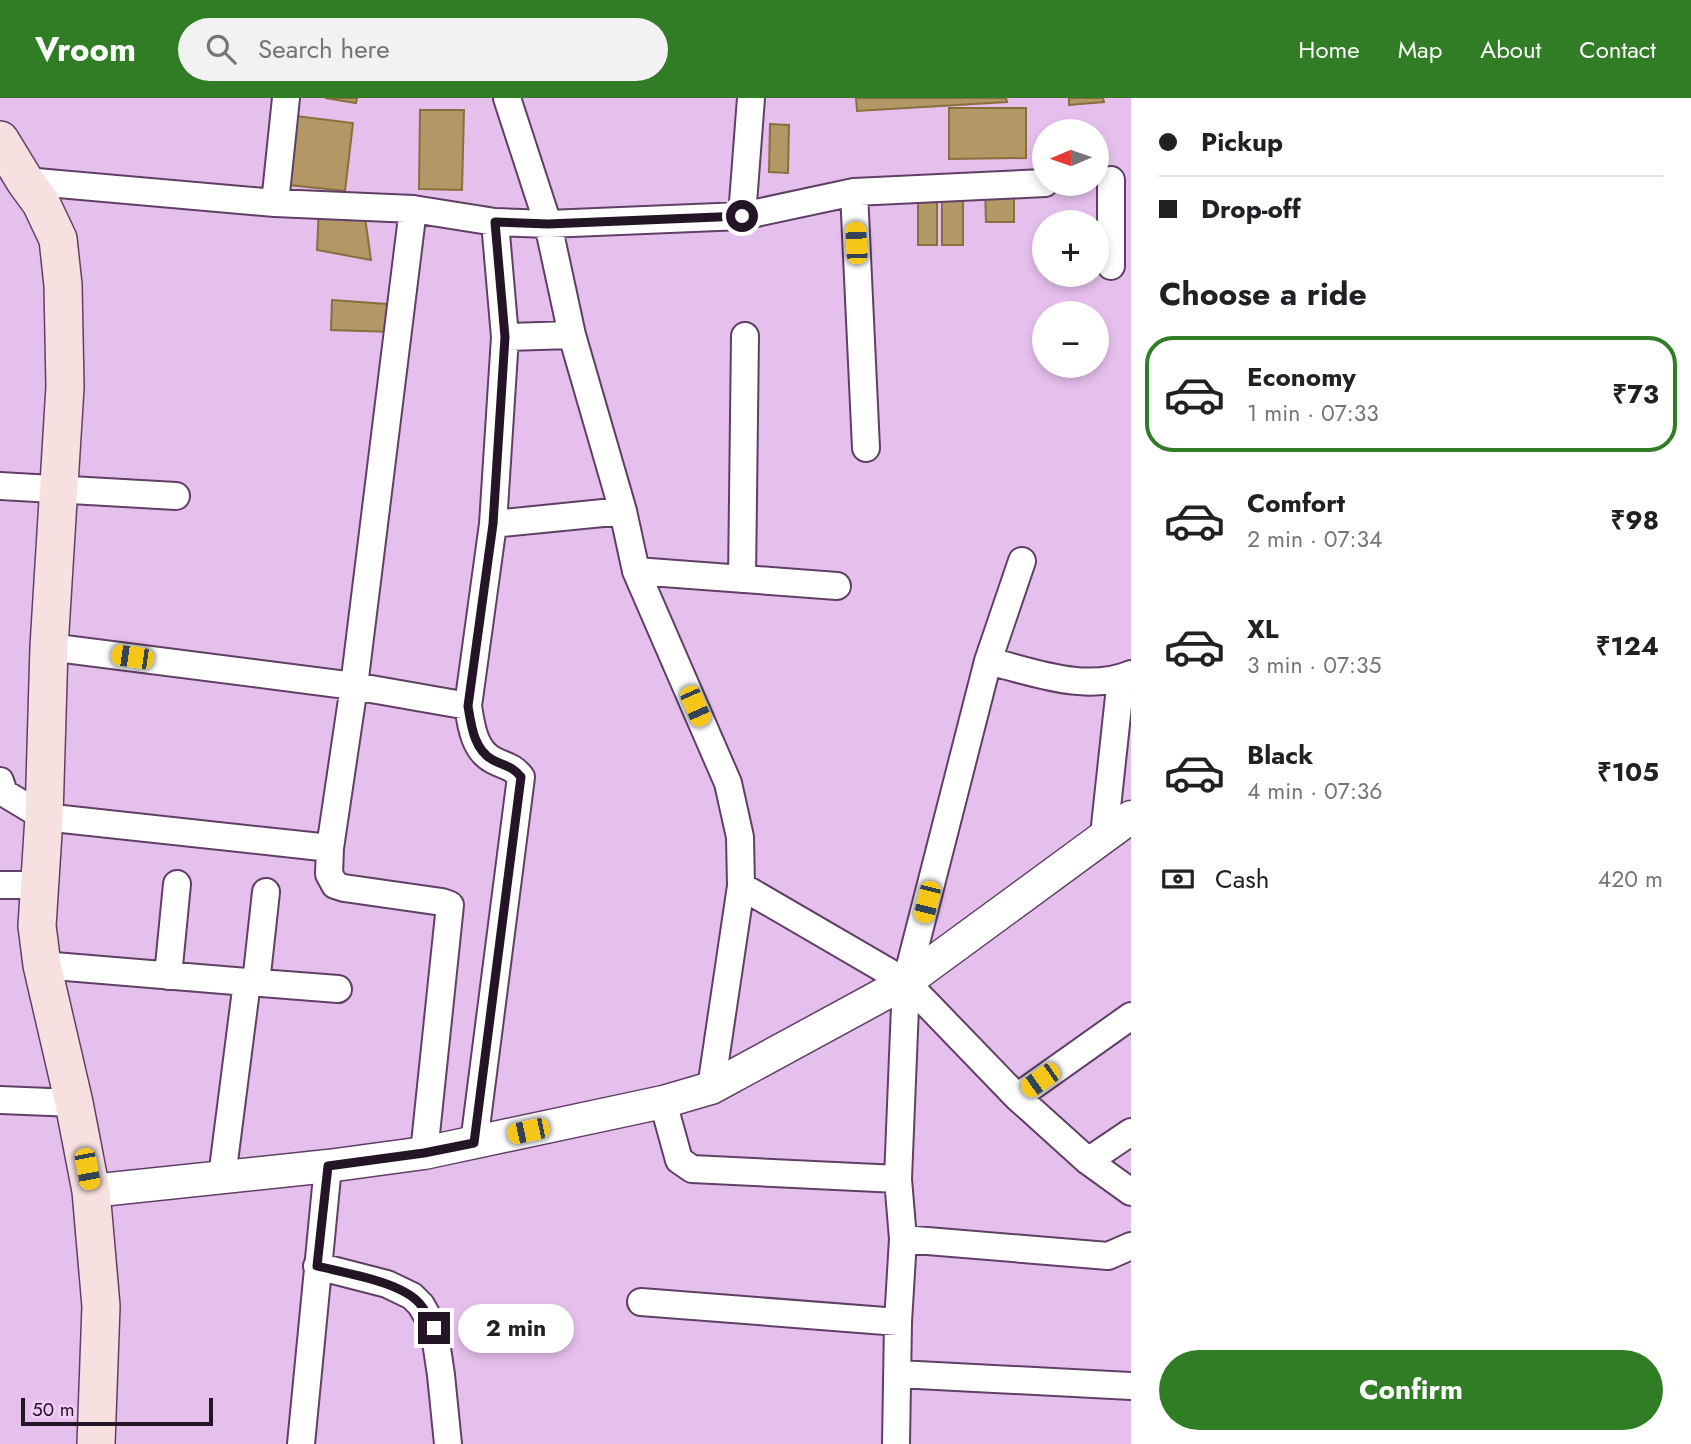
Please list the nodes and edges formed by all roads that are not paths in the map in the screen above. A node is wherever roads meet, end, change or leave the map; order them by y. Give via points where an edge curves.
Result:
1 (286, 98) edge
2 (507, 98) edge
3 (751, 98) edge
4 (2, 146) edge
5 (1113, 180) edge
6 (26, 181) junction
7 (1032, 184) edge
8 (854, 192) junction
9 (275, 203) junction
10 (413, 209) junction
11 (742, 216) junction
12 (495, 222) junction
13 (548, 224) junction
14 (1111, 266) dead end
15 (572, 335) junction
16 (745, 336) dead end
17 (505, 337) junction
18 (866, 448) dead end
19 (0, 486) edge
20 (60, 489) junction
21 (176, 496) dead end
22 (623, 512) junction
23 (493, 524) junction
24 (1022, 561) dead end
25 (636, 570) junction
26 (741, 579) junction
27 (837, 586) dead end
28 (48, 647) junction
29 (988, 661) junction
30 (1126, 676) edge
31 (354, 687) junction
32 (468, 706) junction
33 (0, 781) edge
34 (44, 817) junction
35 (1131, 817) edge
36 (1104, 835) junction
37 (330, 848) junction
38 (177, 884) dead end
39 (0, 885) edge
40 (39, 885) junction
41 (741, 886) junction
42 (266, 892) dead end
43 (42, 965) junction
44 (168, 976) junction
45 (906, 982) junction
46 (252, 983) junction
47 (338, 989) dead end
48 (1131, 1016) edge
49 (711, 1088) junction
50 (1017, 1097) junction
51 (0, 1100) edge
52 (74, 1102) junction
53 (663, 1102) junction
54 (1131, 1132) edge
55 (474, 1143) junction
56 (424, 1153) junction
57 (1088, 1161) junction
58 (328, 1166) junction
59 (222, 1177) junction
60 (898, 1179) junction
61 (91, 1191) junction
62 (1131, 1192) edge
63 (904, 1239) junction
64 (1131, 1246) edge
65 (317, 1266) junction
66 (641, 1302) dead end
67 (898, 1322) junction
68 (898, 1374) junction
69 (1131, 1387) edge
70 (96, 1444) edge
71 (301, 1444) edge
72 (448, 1444) edge
73 (896, 1444) edge

1 - 9 street
2 - 13 street
3 - 11 street
4 - 6 main road
5 - 14 street
6 - 9 street
6 - 20 main road via 58,239 65,387
7 - 8 street
8 - 11 street
8 - 18 street
9 - 10 street
10 - 12 street
10 - 31 street
11 - 13 street
12 - 13 street
12 - 17 street
13 - 15 street
15 - 17 street
15 - 22 street
16 - 26 street
17 - 23 street
19 - 20 street
20 - 21 street
20 - 28 main road
22 - 23 street
22 - 25 street
23 - 32 street
24 - 29 street
25 - 26 street
25 - 41 street via 728,783 740,837
26 - 27 street
28 - 31 street
28 - 34 main road
29 - 30 street via 1072,681
29 - 45 street
30 - 36 street
31 - 32 street
31 - 37 street
32 - 55 street via 473,735 487,757 513,768 521,777
33 - 34 street via 4,793
34 - 37 street
34 - 40 main road
35 - 36 street
36 - 45 street
37 - 56 street via 329,874 335,885 450,905
38 - 44 street
39 - 40 street
40 - 43 main road via 37,926
41 - 45 street
41 - 49 street
42 - 46 street
43 - 44 street
43 - 52 main road
44 - 46 street
45 - 49 street
45 - 50 street
45 - 60 street
46 - 47 street
46 - 59 street
48 - 50 street
49 - 53 street
50 - 57 street
51 - 52 street
52 - 61 main road
53 - 55 street
53 - 60 street via 678,1160 692,1169
54 - 57 street
55 - 56 street
56 - 58 street
57 - 62 street
58 - 59 street
58 - 65 street
59 - 61 street
60 - 63 street
61 - 70 main road via 101,1306
63 - 64 street via 1108,1256
63 - 67 street
65 - 71 street
65 - 72 street via 387,1284 421,1305 434,1328
66 - 67 street
67 - 68 street
68 - 69 street
68 - 73 street

